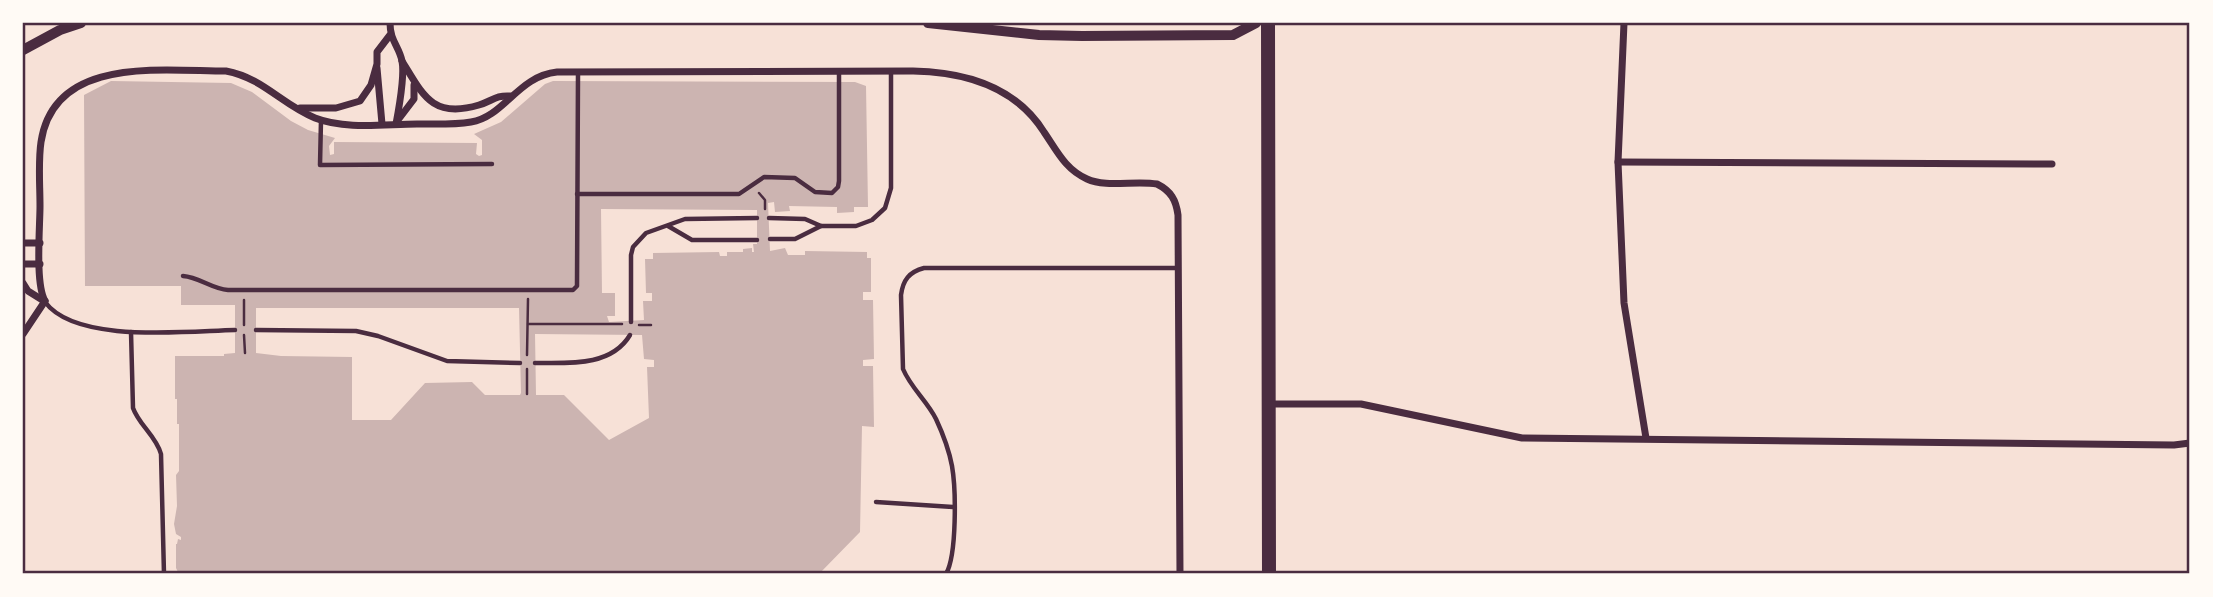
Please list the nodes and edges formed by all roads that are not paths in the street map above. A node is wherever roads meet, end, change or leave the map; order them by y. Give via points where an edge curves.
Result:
1 (81, 23) edge
2 (390, 23) edge
3 (928, 23) edge
4 (1256, 23) edge
5 (1268, 23) edge
6 (1624, 23) edge
7 (390, 35) junction
8 (23, 50) edge
9 (402, 61) junction
10 (377, 64) junction
11 (839, 71) junction
12 (891, 71) junction
13 (578, 72) junction
14 (414, 80) junction
15 (511, 96) junction
16 (296, 108) junction
17 (321, 119) junction
18 (382, 124) junction
19 (396, 124) junction
20 (1618, 162) junction
21 (492, 164) dead end
22 (2052, 164) dead end
23 (577, 194) junction
24 (757, 218) dead end
25 (769, 218) dead end
26 (667, 225) junction
27 (821, 226) junction
28 (769, 239) dead end
29 (757, 240) dead end
30 (23, 243) edge
31 (40, 243) junction
32 (23, 264) edge
33 (40, 264) junction
34 (1179, 268) junction
35 (183, 276) dead end
36 (23, 283) edge
37 (45, 301) junction
38 (631, 322) dead end
39 (235, 330) dead end
40 (256, 330) dead end
41 (131, 332) junction
42 (23, 334) edge
43 (631, 335) dead end
44 (520, 363) dead end
45 (535, 363) dead end
46 (1268, 404) junction
47 (1646, 438) junction
48 (2190, 443) edge
49 (876, 502) dead end
50 (953, 508) junction
51 (164, 574) edge
52 (947, 574) edge
53 (1180, 574) edge
54 (1269, 574) edge

1 - 8 street
2 - 7 street
3 - 4 street via 1072,36 1233,35
5 - 46 main road
6 - 20 street
7 - 9 street
7 - 10 street via 377,52
9 - 14 street
9 - 19 street
10 - 16 street via 360,101 336,108
10 - 18 street
11 - 12 street
11 - 13 street
11 - 23 lane via 839,181 832,193 815,192 795,178 764,177 739,194
12 - 27 lane via 891,188 885,208 864,224
12 - 34 street via 950,73 991,85 1028,111 1061,160 1079,175 1093,182 1148,183 1165,188 1177,207
13 - 15 street via 544,74
13 - 23 lane
14 - 15 street via 425,98 444,108 470,107 498,95
14 - 19 street via 414,99
15 - 19 street via 481,120
16 - 17 street
16 - 31 street via 257,81 226,71 116,72 80,85 55,108 44,130
17 - 18 street
17 - 21 lane via 320,164
18 - 19 street
20 - 22 street
20 - 47 street via 1624,303
23 - 35 lane via 577,286 573,290 244,290 220,289
24 - 26 lane via 695,218
25 - 27 lane via 805,219
26 - 29 lane via 692,240
26 - 38 lane via 646,233 633,247
27 - 28 lane via 795,239
30 - 31 street
31 - 33 street
32 - 33 street
33 - 37 street
34 - 50 lane via 924,268 909,274 901,295 903,369 943,435 953,472
34 - 53 street
36 - 37 street
37 - 41 lane via 71,322
37 - 42 street
39 - 41 lane
40 - 44 lane via 356,331 447,361
41 - 51 lane via 133,408 161,454
43 - 45 lane via 606,356
46 - 47 street via 1361,404 1522,438
46 - 54 main road
47 - 48 street
49 - 50 lane
50 - 52 lane via 952,559

